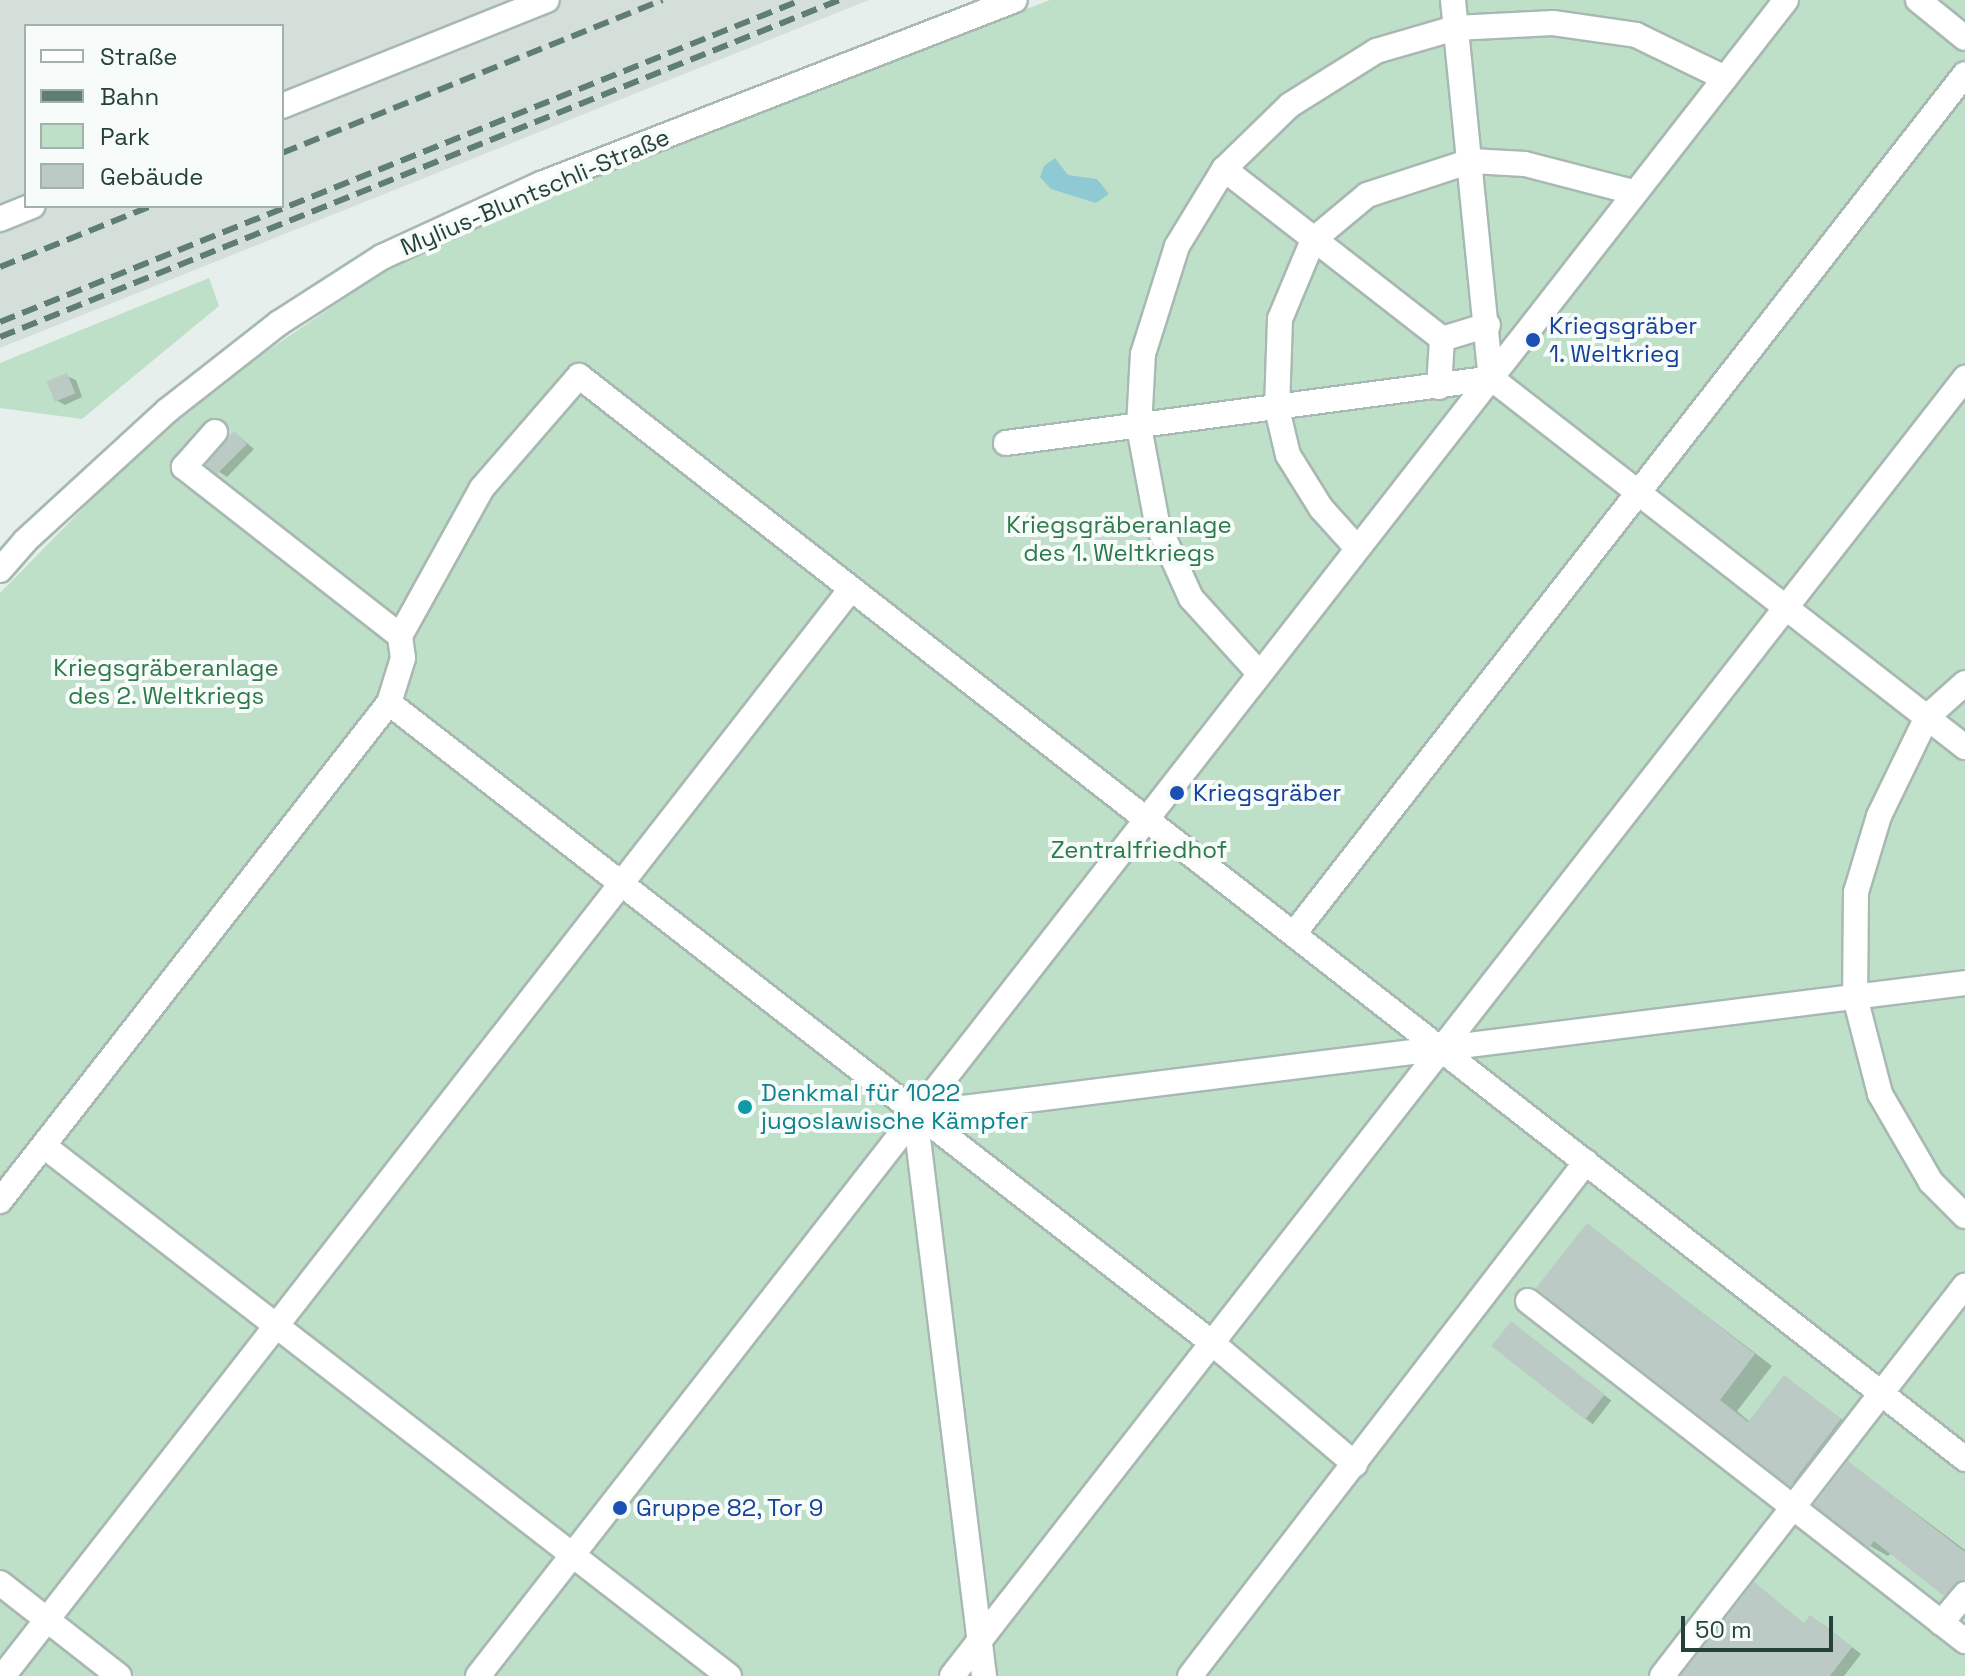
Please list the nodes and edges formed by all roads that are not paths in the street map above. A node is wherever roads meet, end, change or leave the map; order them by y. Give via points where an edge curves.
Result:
1 (547, 0) edge
2 (1015, 0) edge
3 (1453, 0) edge
4 (1786, 0) edge
5 (1918, 0) edge
6 (1455, 28) junction
7 (1965, 38) edge
8 (1965, 74) edge
9 (1725, 78) junction
10 (284, 105) edge
11 (1471, 161) junction
12 (1224, 169) junction
13 (1633, 192) junction
14 (28, 208) edge
15 (0, 219) edge
16 (1313, 240) junction
17 (1488, 325) junction
18 (1442, 339) junction
19 (1491, 378) junction
20 (1965, 378) edge
21 (1439, 387) junction
22 (1277, 409) junction
23 (1139, 427) junction
24 (215, 432) dead end
25 (1006, 443) dead end
26 (1639, 492) junction
27 (1357, 548) junction
28 (0, 570) edge
29 (851, 589) junction
30 (1787, 608) junction
31 (400, 636) junction
32 (1259, 673) junction
33 (1965, 683) edge
34 (389, 703) junction
35 (1927, 717) junction
36 (1965, 747) edge
37 (1146, 817) junction
38 (621, 884) junction
39 (1296, 931) junction
40 (1965, 983) edge
41 (1855, 997) junction
42 (1440, 1049) junction
43 (915, 1114) junction
44 (44, 1146) junction
45 (1586, 1162) junction
46 (0, 1201) edge
47 (1965, 1216) edge
48 (1965, 1286) edge
49 (1528, 1301) dead end
50 (276, 1325) junction
51 (1211, 1342) junction
52 (1883, 1392) junction
53 (1965, 1459) edge
54 (1355, 1464) junction
55 (1792, 1508) junction
56 (573, 1554) junction
57 (0, 1583) edge
58 (1965, 1594) edge
59 (47, 1619) junction
60 (1941, 1623) junction
61 (980, 1641) junction
62 (1965, 1641) edge
63 (3, 1676) edge
64 (119, 1676) edge
65 (478, 1676) edge
66 (729, 1676) edge
67 (952, 1676) edge
68 (984, 1676) edge
69 (1190, 1676) edge
70 (1662, 1676) edge

1 - 10 street
2 - 28 street, Mylius-Bluntschli-Straße via 541,184 382,257 279,323 168,410 36,530
3 - 6 street
4 - 9 street
5 - 7 street
6 - 9 street via 1553,23 1636,35
6 - 11 street
6 - 12 street via 1376,51 1290,105
8 - 26 street
9 - 13 street
11 - 13 street via 1525,164
11 - 16 street via 1367,195
11 - 17 street
12 - 16 street
12 - 23 street via 1177,246 1143,354
13 - 19 street
14 - 15 street
16 - 18 street
16 - 22 street via 1280,319
17 - 18 street
17 - 19 street
18 - 21 street
19 - 21 street
19 - 26 street
19 - 27 street
20 - 30 street
21 - 22 street
22 - 23 street
22 - 27 street via 1288,455 1321,508
23 - 25 street
23 - 32 street via 1157,523 1191,598
24 - 31 street via 184,467
26 - 30 street
26 - 39 street
27 - 32 street
29 - 31 street via 579,376 482,488
29 - 37 street
29 - 38 street
30 - 35 street
30 - 42 street
31 - 34 street via 403,658
32 - 37 street
33 - 35 street
34 - 38 street
34 - 44 street
35 - 36 street
35 - 41 street via 1879,816 1856,892
37 - 39 street
37 - 43 street
38 - 43 street
38 - 50 street
39 - 42 street
40 - 41 street
41 - 42 street
41 - 47 street via 1880,1094 1931,1182
42 - 43 street
42 - 45 street
42 - 51 street
43 - 51 street
43 - 56 street
43 - 61 street
44 - 46 street
44 - 50 street
45 - 52 street
45 - 54 street
48 - 52 street
49 - 55 street
50 - 56 street
50 - 59 street
51 - 54 street
51 - 61 street
52 - 53 street
52 - 55 street
54 - 69 street
55 - 60 street
55 - 70 street
56 - 65 street
56 - 66 street
57 - 59 street
58 - 60 street
59 - 63 street
59 - 64 street
60 - 62 street
61 - 67 street
61 - 68 street

